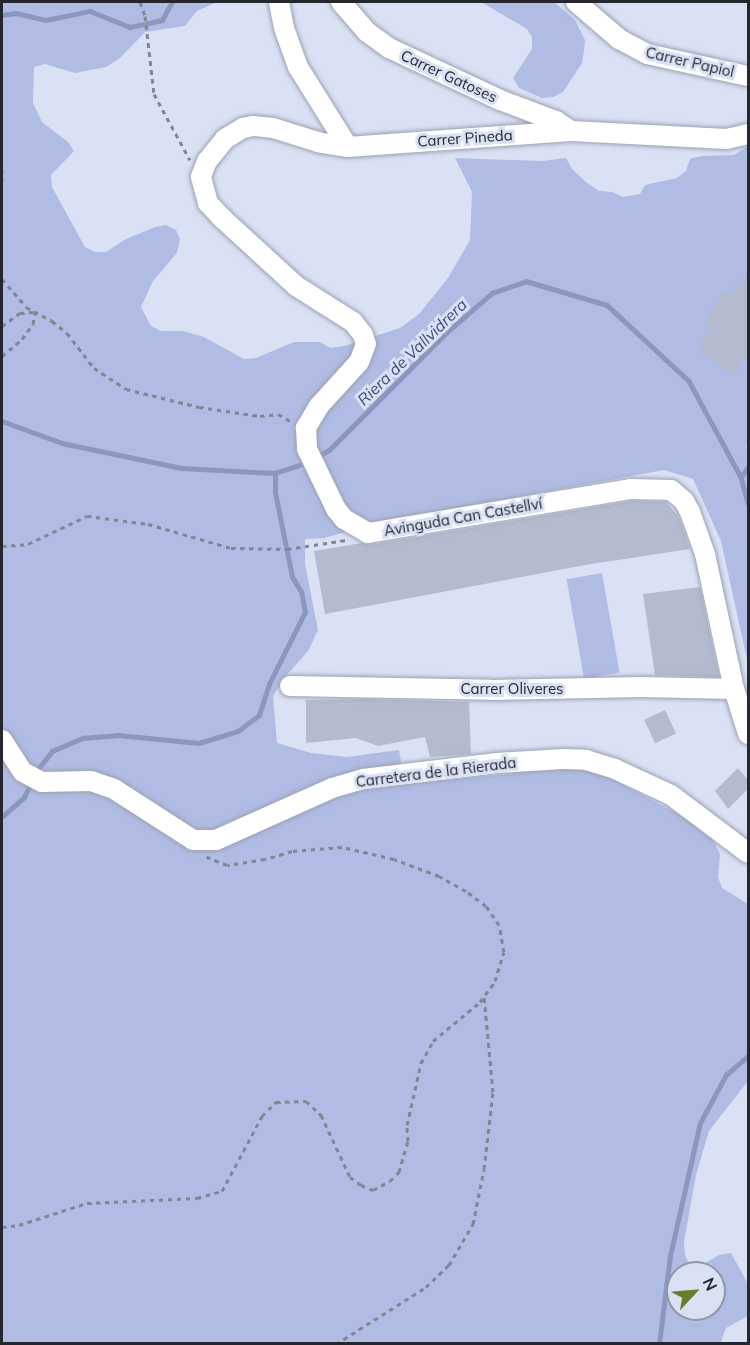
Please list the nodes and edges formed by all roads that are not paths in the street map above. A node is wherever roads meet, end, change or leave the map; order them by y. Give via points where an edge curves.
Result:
1 (279, 2) edge
2 (341, 2) edge
3 (576, 2) edge
4 (748, 76) edge
5 (571, 131) junction
6 (748, 134) edge
7 (348, 147) junction
8 (306, 428) joint
9 (290, 686) dead end
10 (734, 689) junction
11 (748, 734) edge
12 (2, 740) edge
13 (747, 850) edge

1 - 7 street via 298,67
2 - 5 street, Carrer Gatoses via 367,32 389,48
3 - 4 street, Carrer Papiol via 619,39 640,51
5 - 6 street, Carrer Pineda via 727,139
5 - 7 street, Carrer Pineda
7 - 8 street, Carrer Pineda via 254,126 225,139 202,170 202,188 208,203 223,219 296,286 354,322 363,335 366,344 359,362 319,406
8 - 10 street, Avinguda Can Castellví via 307,449 336,509 344,519 368,533 631,489 671,490 690,512 705,554
9 - 10 street, Carrer Oliveres
10 - 11 street, Avinguda Can Castellví
12 - 13 street, Carretera de la Rierada via 24,772 42,782 91,781 114,789 193,840 216,840 332,788 363,779 563,759 595,763 652,786 688,806

